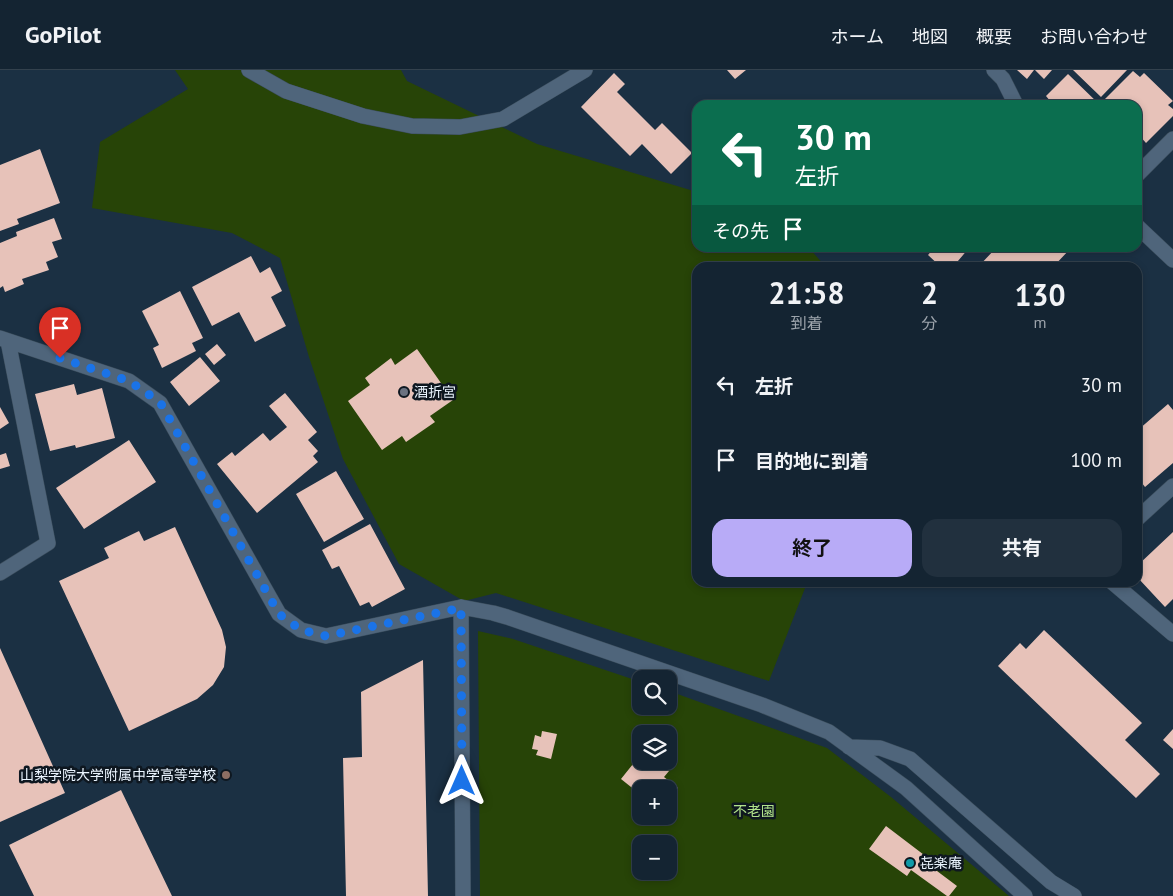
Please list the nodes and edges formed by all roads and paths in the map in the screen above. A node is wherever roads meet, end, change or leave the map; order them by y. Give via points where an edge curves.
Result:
1 (249, 70) edge
2 (585, 70) edge
3 (994, 70) edge
4 (1014, 100) edge
5 (1173, 138) edge
6 (1142, 170) edge
7 (1142, 231) edge
8 (1173, 260) edge
9 (4, 340) edge
10 (1171, 493) edge
11 (1142, 511) edge
12 (0, 573) edge
13 (1118, 587) edge
14 (461, 608) junction
15 (1173, 634) edge
16 (849, 747) junction
17 (463, 896) edge
18 (1025, 896) edge
19 (1074, 896) edge

1 - 2 street via 286,91 363,116 412,126 460,127 503,119
3 - 4 street via 1003,79
5 - 6 street
7 - 8 street
9 - 12 street via 48,543
9 - 14 street via 129,381 160,402 279,614 301,630 326,636
10 - 11 street
13 - 15 street
14 - 16 street via 493,612 762,705 829,732
14 - 17 street
16 - 18 street via 906,788
16 - 19 street via 880,748 910,758 1051,882

